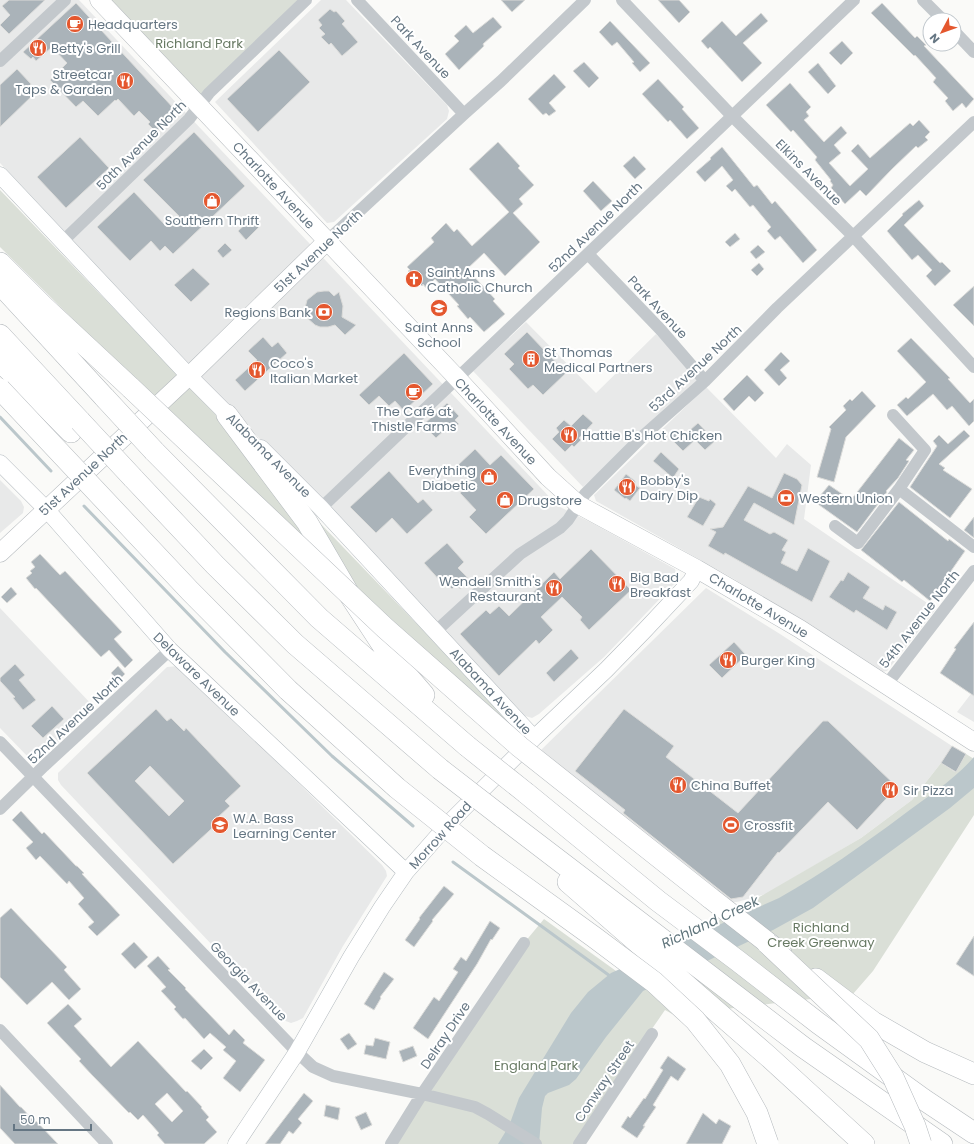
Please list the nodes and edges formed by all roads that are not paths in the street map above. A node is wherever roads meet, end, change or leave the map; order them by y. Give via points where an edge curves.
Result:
1 (65, 0) edge
2 (98, 0) edge
3 (306, 0) edge
4 (357, 0) edge
5 (585, 0) edge
6 (622, 0) edge
7 (854, 0) edge
8 (923, 0) edge
9 (935, 12) edge
10 (962, 39) edge
11 (974, 52) edge
12 (0, 61) edge
13 (199, 106) junction
14 (464, 114) junction
15 (732, 116) junction
16 (974, 122) edge
17 (0, 176) edge
18 (853, 236) junction
19 (63, 241) junction
20 (327, 241) junction
21 (588, 254) junction
22 (0, 263) edge
23 (0, 284) edge
24 (0, 335) edge
25 (0, 361) edge
26 (974, 367) edge
27 (189, 376) junction
28 (457, 378) junction
29 (705, 382) junction
30 (0, 389) edge
31 (227, 415) junction
32 (893, 415) dead end
33 (76, 426) junction
34 (0, 463) edge
35 (898, 489) junction
36 (579, 505) junction
37 (321, 508) junction
38 (46, 509) junction
39 (835, 526) dead end
40 (974, 547) edge
41 (0, 553) edge
42 (697, 569) junction
43 (974, 571) edge
44 (435, 632) junction
45 (170, 650) junction
46 (886, 684) junction
47 (534, 738) junction
48 (970, 740) edge
49 (0, 742) edge
50 (467, 746) junction
51 (34, 777) junction
52 (0, 809) edge
53 (406, 872) junction
54 (629, 924) junction
55 (524, 943) dead end
56 (767, 943) junction
57 (0, 1030) edge
58 (652, 1034) dead end
59 (297, 1052) junction
60 (974, 1074) edge
61 (422, 1094) junction
62 (974, 1133) edge
63 (107, 1144) edge
64 (236, 1144) edge
65 (391, 1144) edge
66 (536, 1144) edge
67 (579, 1144) edge
68 (768, 1144) edge
69 (864, 1144) edge
70 (921, 1144) edge
71 (942, 1144) edge

1 - 12 street
2 - 13 main road, Charlotte Avenue
3 - 13 street, 50th Avenue North via 213,89
4 - 14 street, Park Avenue
5 - 14 street, 51st Avenue North
6 - 15 street, Elkins Avenue
7 - 15 street, 52nd Avenue North
8 - 9 street
10 - 11 street
13 - 19 street, 50th Avenue North via 189,119
13 - 20 main road, Charlotte Avenue
14 - 20 street, 51st Avenue North
15 - 18 street, Elkins Avenue
15 - 21 street, 52nd Avenue North
16 - 18 street, 53rd Avenue North
17 - 19 street, Alabama Avenue
18 - 26 street, Elkins Avenue
18 - 29 street, 53rd Avenue North via 777,308
19 - 27 street, Alabama Avenue
20 - 27 main road, 51st Avenue North
20 - 28 main road, Charlotte Avenue
21 - 28 street, 52nd Avenue North
21 - 29 street, Park Avenue via 660,329
22 - 56 highway, bridge via 385,628 520,747
23 - 50 highway, bridge via 154,451 319,618
24 - 33 highway
25 - 33 highway
27 - 31 street, Alabama Avenue
27 - 38 main road, 51st Avenue North
28 - 36 main road, Charlotte Avenue via 548,477
28 - 37 street, 52nd Avenue North
29 - 36 street, 53rd Avenue North via 643,436 587,492
30 - 68 highway, bridge via 190,591 293,695 397,788 482,856 654,982 695,1020 730,1064 757,1113
31 - 37 street, Alabama Avenue
31 - 50 highway via 307,522 387,652
32 - 35 street via 925,450
33 - 54 highway, bridge via 295,644 440,769
34 - 38 street, Delaware Avenue
35 - 39 street via 858,543
35 - 40 street
36 - 42 main road, Charlotte Avenue
36 - 44 street, 53rd Avenue North via 560,528 520,554
37 - 44 street, Alabama Avenue
38 - 41 main road, 51st Avenue North
38 - 45 street, Delaware Avenue
42 - 46 main road, Charlotte Avenue via 800,629
42 - 47 street, Morrow Road via 691,581 645,630
43 - 46 street, 54th Avenue North
44 - 47 street, Alabama Avenue
45 - 51 street, 52nd Avenue North
45 - 53 street, Delaware Avenue
46 - 48 main road, Charlotte Avenue
47 - 53 street, Morrow Road via 450,822
49 - 51 street, Georgia Avenue
50 - 62 highway, bridge via 658,901 818,1023
51 - 52 street, 52nd Avenue North
51 - 59 street, Georgia Avenue
53 - 59 street, Morrow Road via 351,957
54 - 69 highway via 694,992
54 - 71 highway via 716,982 803,1047
55 - 61 street, Delray Drive
56 - 60 highway, bridge via 873,1022 925,1052
56 - 70 highway, bridge via 869,1038 893,1077
57 - 63 street
58 - 67 street, Conway Street
59 - 61 street, Georgia Avenue via 313,1067 333,1076
59 - 64 street, Morrow Road
61 - 65 street, Delray Drive
61 - 66 street, Georgia Avenue via 467,1104

